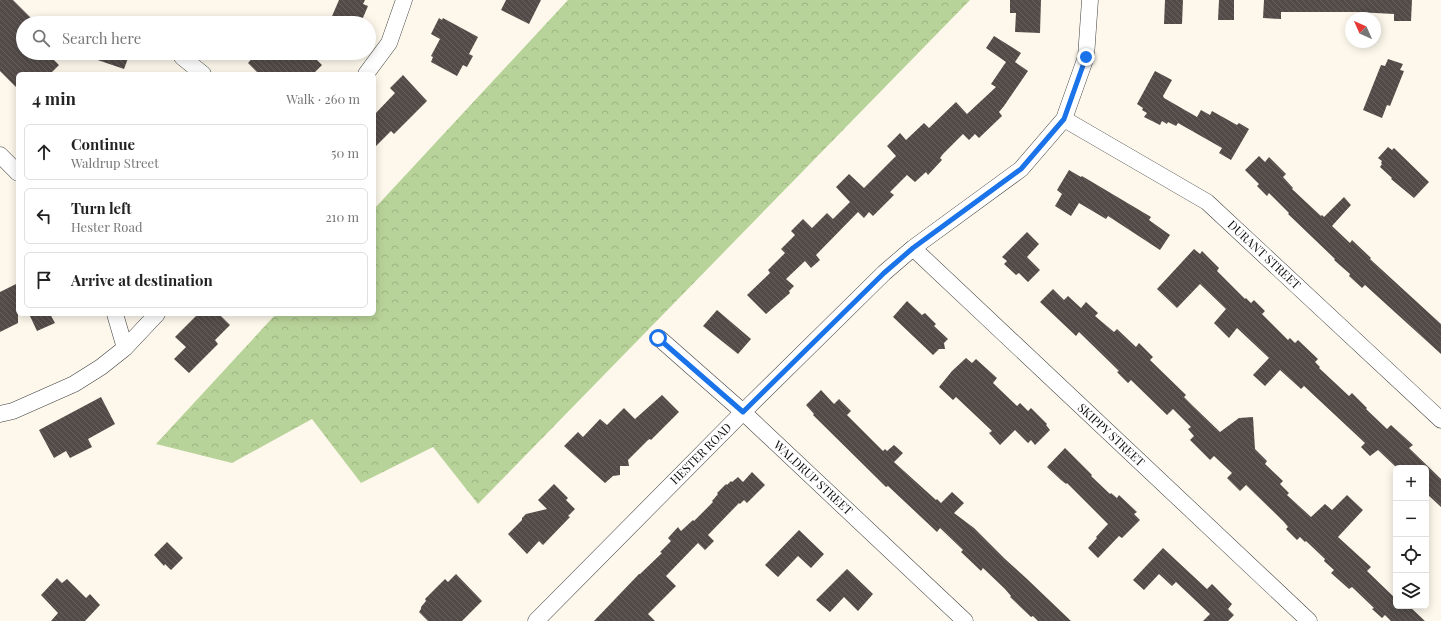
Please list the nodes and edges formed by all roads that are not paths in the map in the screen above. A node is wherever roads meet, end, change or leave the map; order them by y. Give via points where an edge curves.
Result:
1 (404, 0) edge
2 (1090, 0) edge
3 (186, 60) edge
4 (201, 72) edge
5 (367, 72) edge
6 (1064, 119) junction
7 (0, 154) edge
8 (16, 171) edge
9 (913, 248) junction
10 (116, 316) edge
11 (155, 316) edge
12 (658, 338) dead end
13 (125, 348) junction
14 (743, 412) junction
15 (0, 414) edge
16 (1441, 420) edge
17 (536, 621) edge
18 (966, 621) edge
19 (1309, 621) edge

1 - 5 street via 389,43
2 - 6 street, HESTER ROAD via 1086,57
3 - 4 street
6 - 9 street, HESTER ROAD via 1021,169
6 - 16 street, DURANT STREET via 1207,202
7 - 8 street
9 - 14 street, HESTER ROAD via 884,273
9 - 19 street, SKIPPY STREET
10 - 13 street
11 - 13 street
12 - 14 street, WALDRUP STREET
13 - 15 street via 74,384
14 - 17 street, HESTER ROAD
14 - 18 street, WALDRUP STREET

